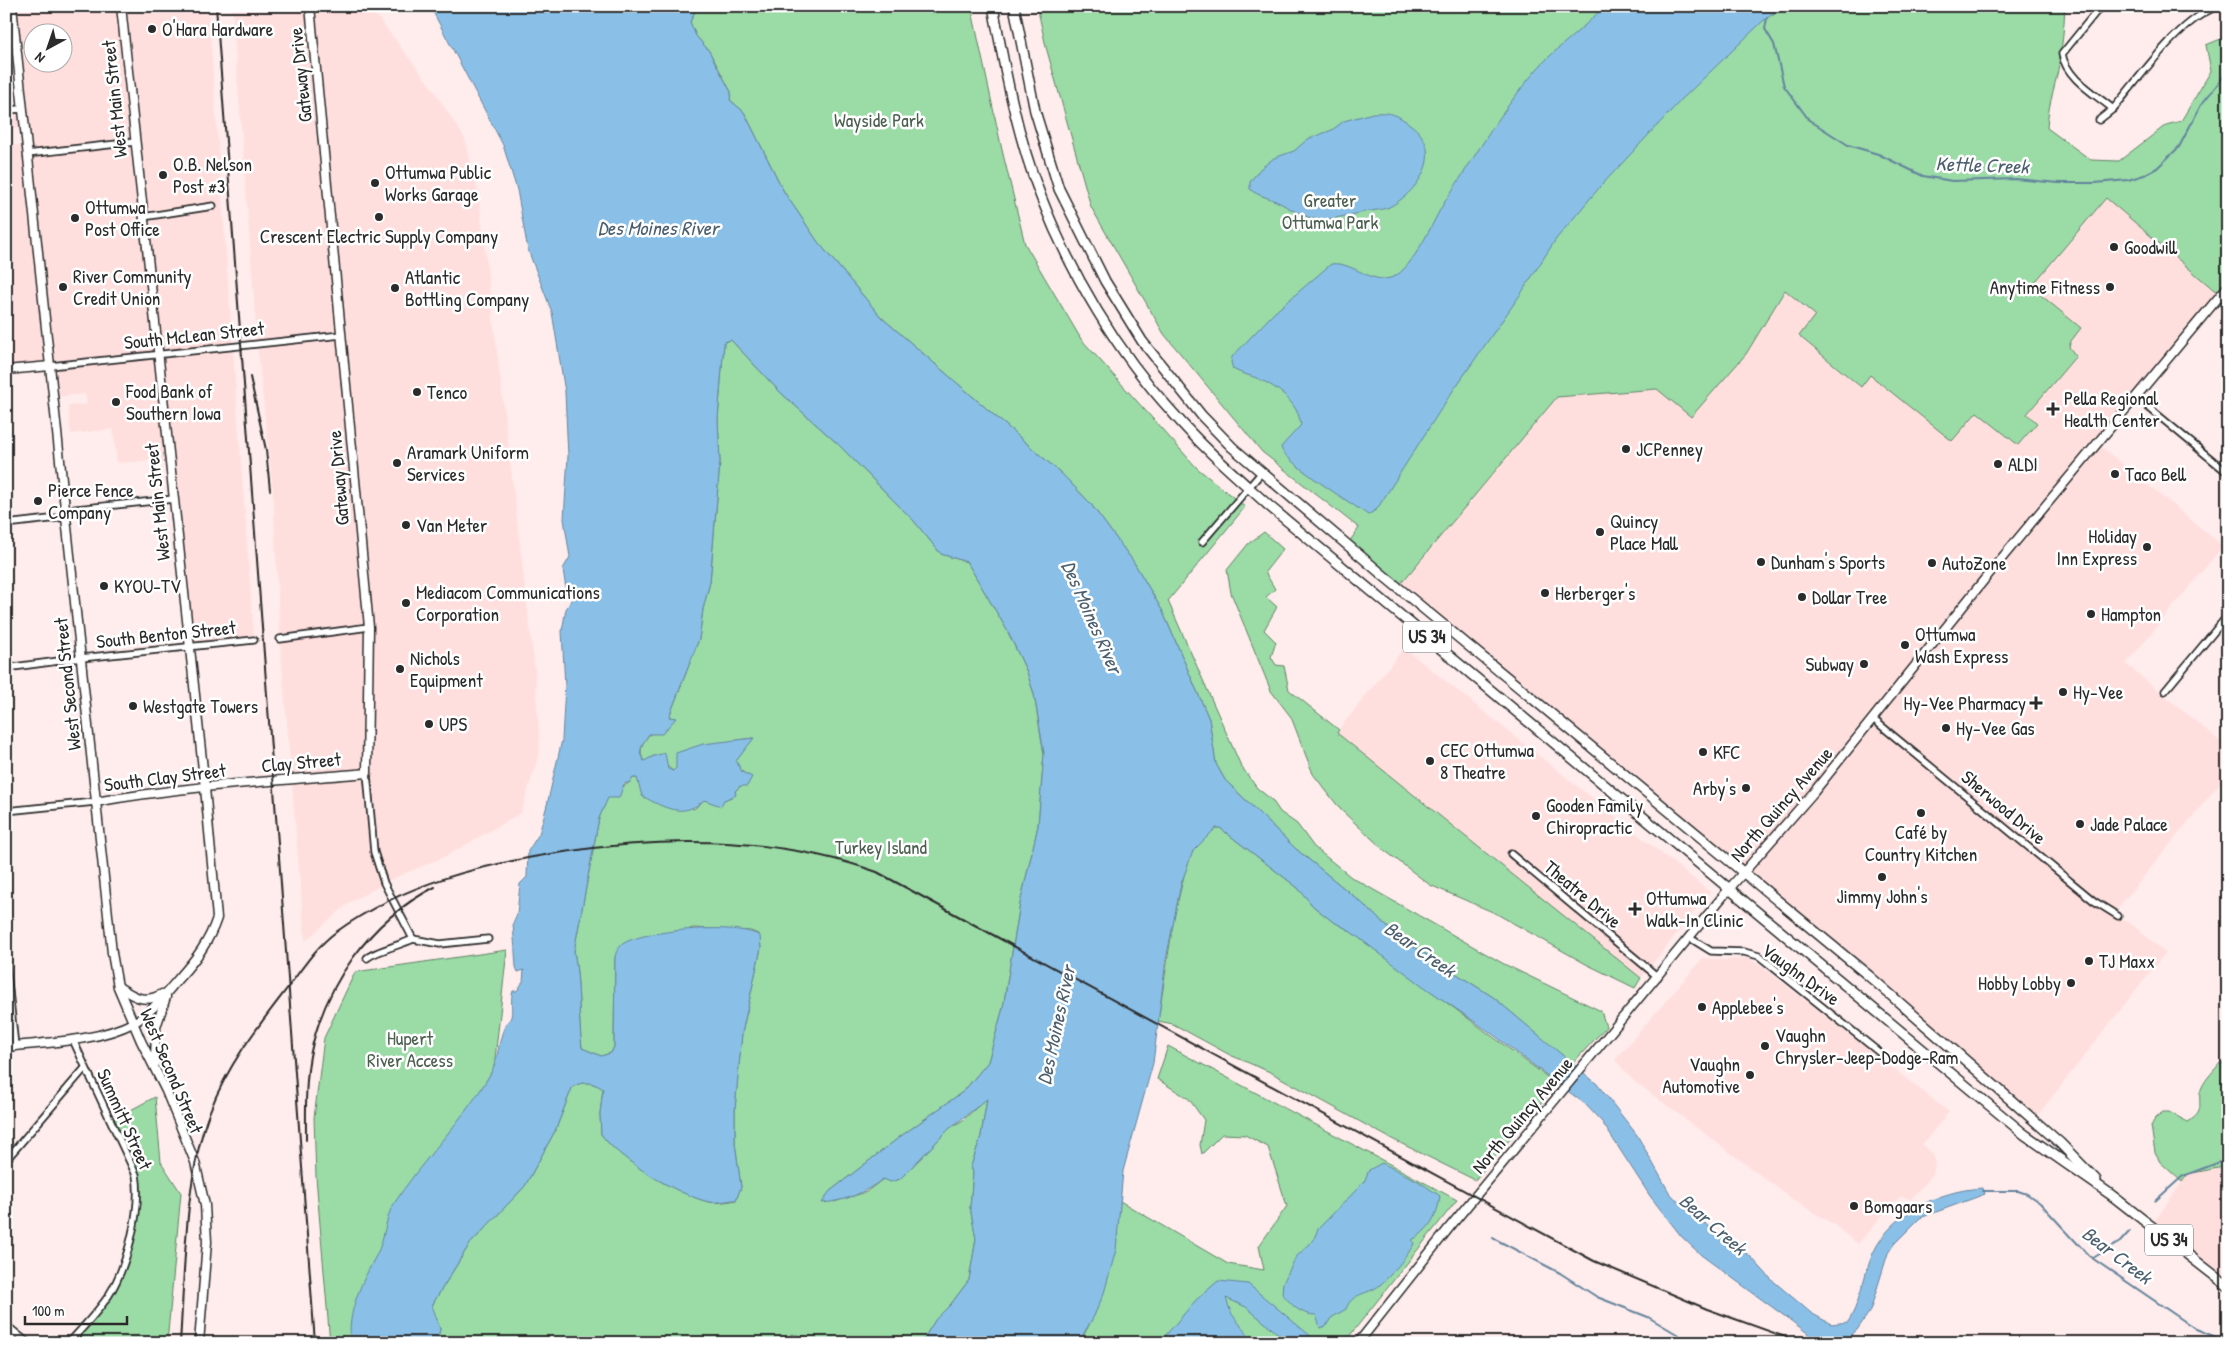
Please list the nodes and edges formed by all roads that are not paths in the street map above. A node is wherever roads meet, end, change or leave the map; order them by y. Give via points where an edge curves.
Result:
1 (12, 6) edge
2 (121, 6) edge
3 (310, 6) edge
4 (993, 6) edge
5 (1014, 6) edge
6 (2102, 6) edge
7 (2219, 6) edge
8 (23, 109) junction
9 (2112, 109) junction
10 (6, 110) edge
11 (2099, 120) dead end
12 (135, 142) junction
13 (28, 154) junction
14 (213, 206) dead end
15 (143, 216) junction
16 (2228, 286) edge
17 (341, 335) junction
18 (158, 354) junction
19 (50, 366) junction
20 (6, 370) edge
21 (2136, 397) junction
22 (1262, 472) junction
23 (2228, 473) edge
24 (1249, 488) junction
25 (174, 499) junction
26 (66, 514) junction
27 (6, 524) edge
28 (1202, 542) dead end
29 (2228, 615) edge
30 (369, 627) junction
31 (280, 639) dead end
32 (254, 640) dead end
33 (190, 647) junction
34 (81, 658) junction
35 (6, 668) edge
36 (2164, 691) dead end
37 (1873, 719) junction
38 (367, 773) junction
39 (239, 785) joint
40 (205, 788) junction
41 (95, 802) junction
42 (6, 811) edge
43 (1512, 854) dead end
44 (1743, 872) junction
45 (1729, 889) junction
46 (2118, 916) dead end
47 (1690, 938) junction
48 (413, 939) junction
49 (488, 939) dead end
50 (367, 958) dead end
51 (6, 963) edge
52 (1658, 977) junction
53 (118, 987) junction
54 (168, 990) junction
55 (134, 1023) junction
56 (73, 1040) junction
57 (15, 1046) junction
58 (6, 1047) edge
59 (1885, 1057) dead end
60 (155, 1067) junction
61 (85, 1068) junction
62 (6, 1160) edge
63 (2110, 1194) junction
64 (2228, 1286) edge
65 (6, 1325) edge
66 (28, 1343) edge
67 (69, 1343) edge
68 (199, 1343) edge
69 (1358, 1343) edge

1 - 8 main road, West Second Street
2 - 12 main road, West Main Street
3 - 17 main road, Gateway Drive
4 - 24 main road, US 34 via 1019,128 1041,197 1065,250 1098,312 1138,371 1205,449
5 - 22 main road, US 34 via 1035,111 1059,190 1079,233 1133,326 1170,378 1232,447
6 - 9 street via 2062,54 2064,65 2072,75
7 - 9 street via 2200,14 2184,27
8 - 10 street
8 - 13 main road, West Second Street
9 - 11 street
12 - 13 street
12 - 15 main road, West Main Street
13 - 19 main road, West Second Street
14 - 15 street
15 - 18 main road, West Main Street
16 - 21 main road, North Quincy Avenue
17 - 18 street, South McLean Street
17 - 30 main road, Gateway Drive
18 - 19 street, South McLean Street
18 - 25 main road, West Main Street
19 - 20 main road
19 - 26 main road, West Second Street
21 - 23 street
21 - 37 main road, North Quincy Avenue
22 - 24 street
22 - 44 main road, US 34
24 - 28 street
24 - 45 main road, US 34
25 - 26 street
25 - 33 main road, West Main Street
26 - 27 street
26 - 34 main road, West Second Street
29 - 36 street
30 - 31 street
30 - 38 main road, Gateway Drive
32 - 33 street, South Benton Street
33 - 34 street, South Benton Street
33 - 40 main road, West Main Street
34 - 35 street, South Benton Street
34 - 41 main road, West Second Street
37 - 44 main road, North Quincy Avenue
37 - 46 street, Sherwood Drive via 2088,896
38 - 39 main road, Clay Street
38 - 48 street, Gateway Drive via 374,852 384,884
39 - 40 main road, South Clay Street
40 - 41 main road, South Clay Street
40 - 54 main road, West Main Street via 217,918 199,955
41 - 42 street
41 - 53 main road, West Second Street
43 - 52 street, Theatre Drive
44 - 45 main road, North Quincy Avenue
44 - 63 main road, US 34 via 1869,976 2034,1120
45 - 47 main road, North Quincy Avenue
45 - 63 main road, US 34 via 2024,1134
47 - 52 main road, North Quincy Avenue
47 - 59 street, Vaughn Drive via 1711,951 1759,956
48 - 49 street via 440,944
48 - 50 street
51 - 57 street
52 - 69 main road, North Quincy Avenue via 1449,1228
53 - 54 main road via 147,1000
53 - 55 main road, West Second Street
54 - 55 main road, West Main Street
54 - 60 main road via 156,1027
55 - 56 main road
55 - 60 main road, West Second Street
56 - 57 main road
56 - 61 street, Summitt Street
57 - 58 main road
60 - 68 main road, West Second Street via 195,1162 205,1205 206,1242
61 - 62 street
61 - 67 street, Summitt Street via 136,1175 139,1193 119,1274 109,1294
63 - 64 main road, US 34
65 - 66 street

